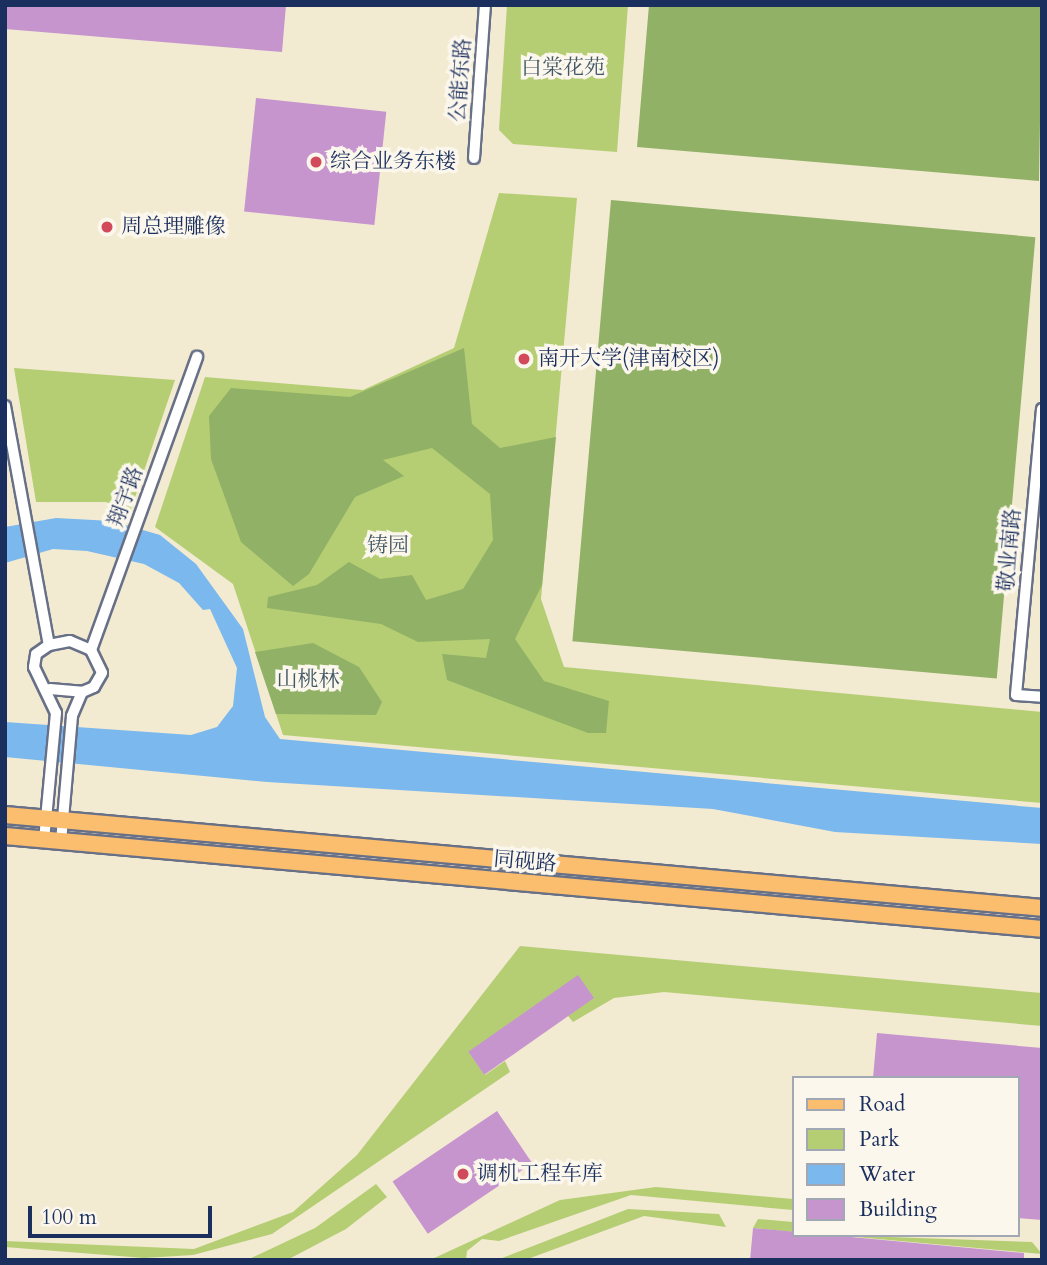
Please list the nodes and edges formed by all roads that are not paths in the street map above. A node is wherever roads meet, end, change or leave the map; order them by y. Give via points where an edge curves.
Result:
1 (485, 5) edge
2 (474, 158) dead end
3 (197, 358) dead end
4 (5, 406) edge
5 (1042, 409) edge
6 (49, 645) junction
7 (91, 650) junction
8 (50, 689) junction
9 (82, 692) junction
10 (1042, 697) edge
11 (5, 815) edge
12 (46, 820) junction
13 (63, 821) junction
14 (5, 836) edge
15 (44, 840) junction
16 (61, 842) junction
17 (1042, 908) edge
18 (1042, 929) edge

1 - 2 street, 公能东路
3 - 7 street, 翔宇路
4 - 6 street
5 - 10 street, 敬业南路 via 1016,695
6 - 7 street via 70,642
6 - 8 street via 36,654 34,667
7 - 9 street via 100,680
8 - 9 street
8 - 12 street via 56,713
9 - 13 street via 72,716
11 - 12 main road, 同砚路
12 - 13 main road, 同砚路
12 - 15 street
13 - 16 street
13 - 17 main road, 同砚路
14 - 15 main road, 同砚路
15 - 16 main road, 同砚路
16 - 18 main road, 同砚路

